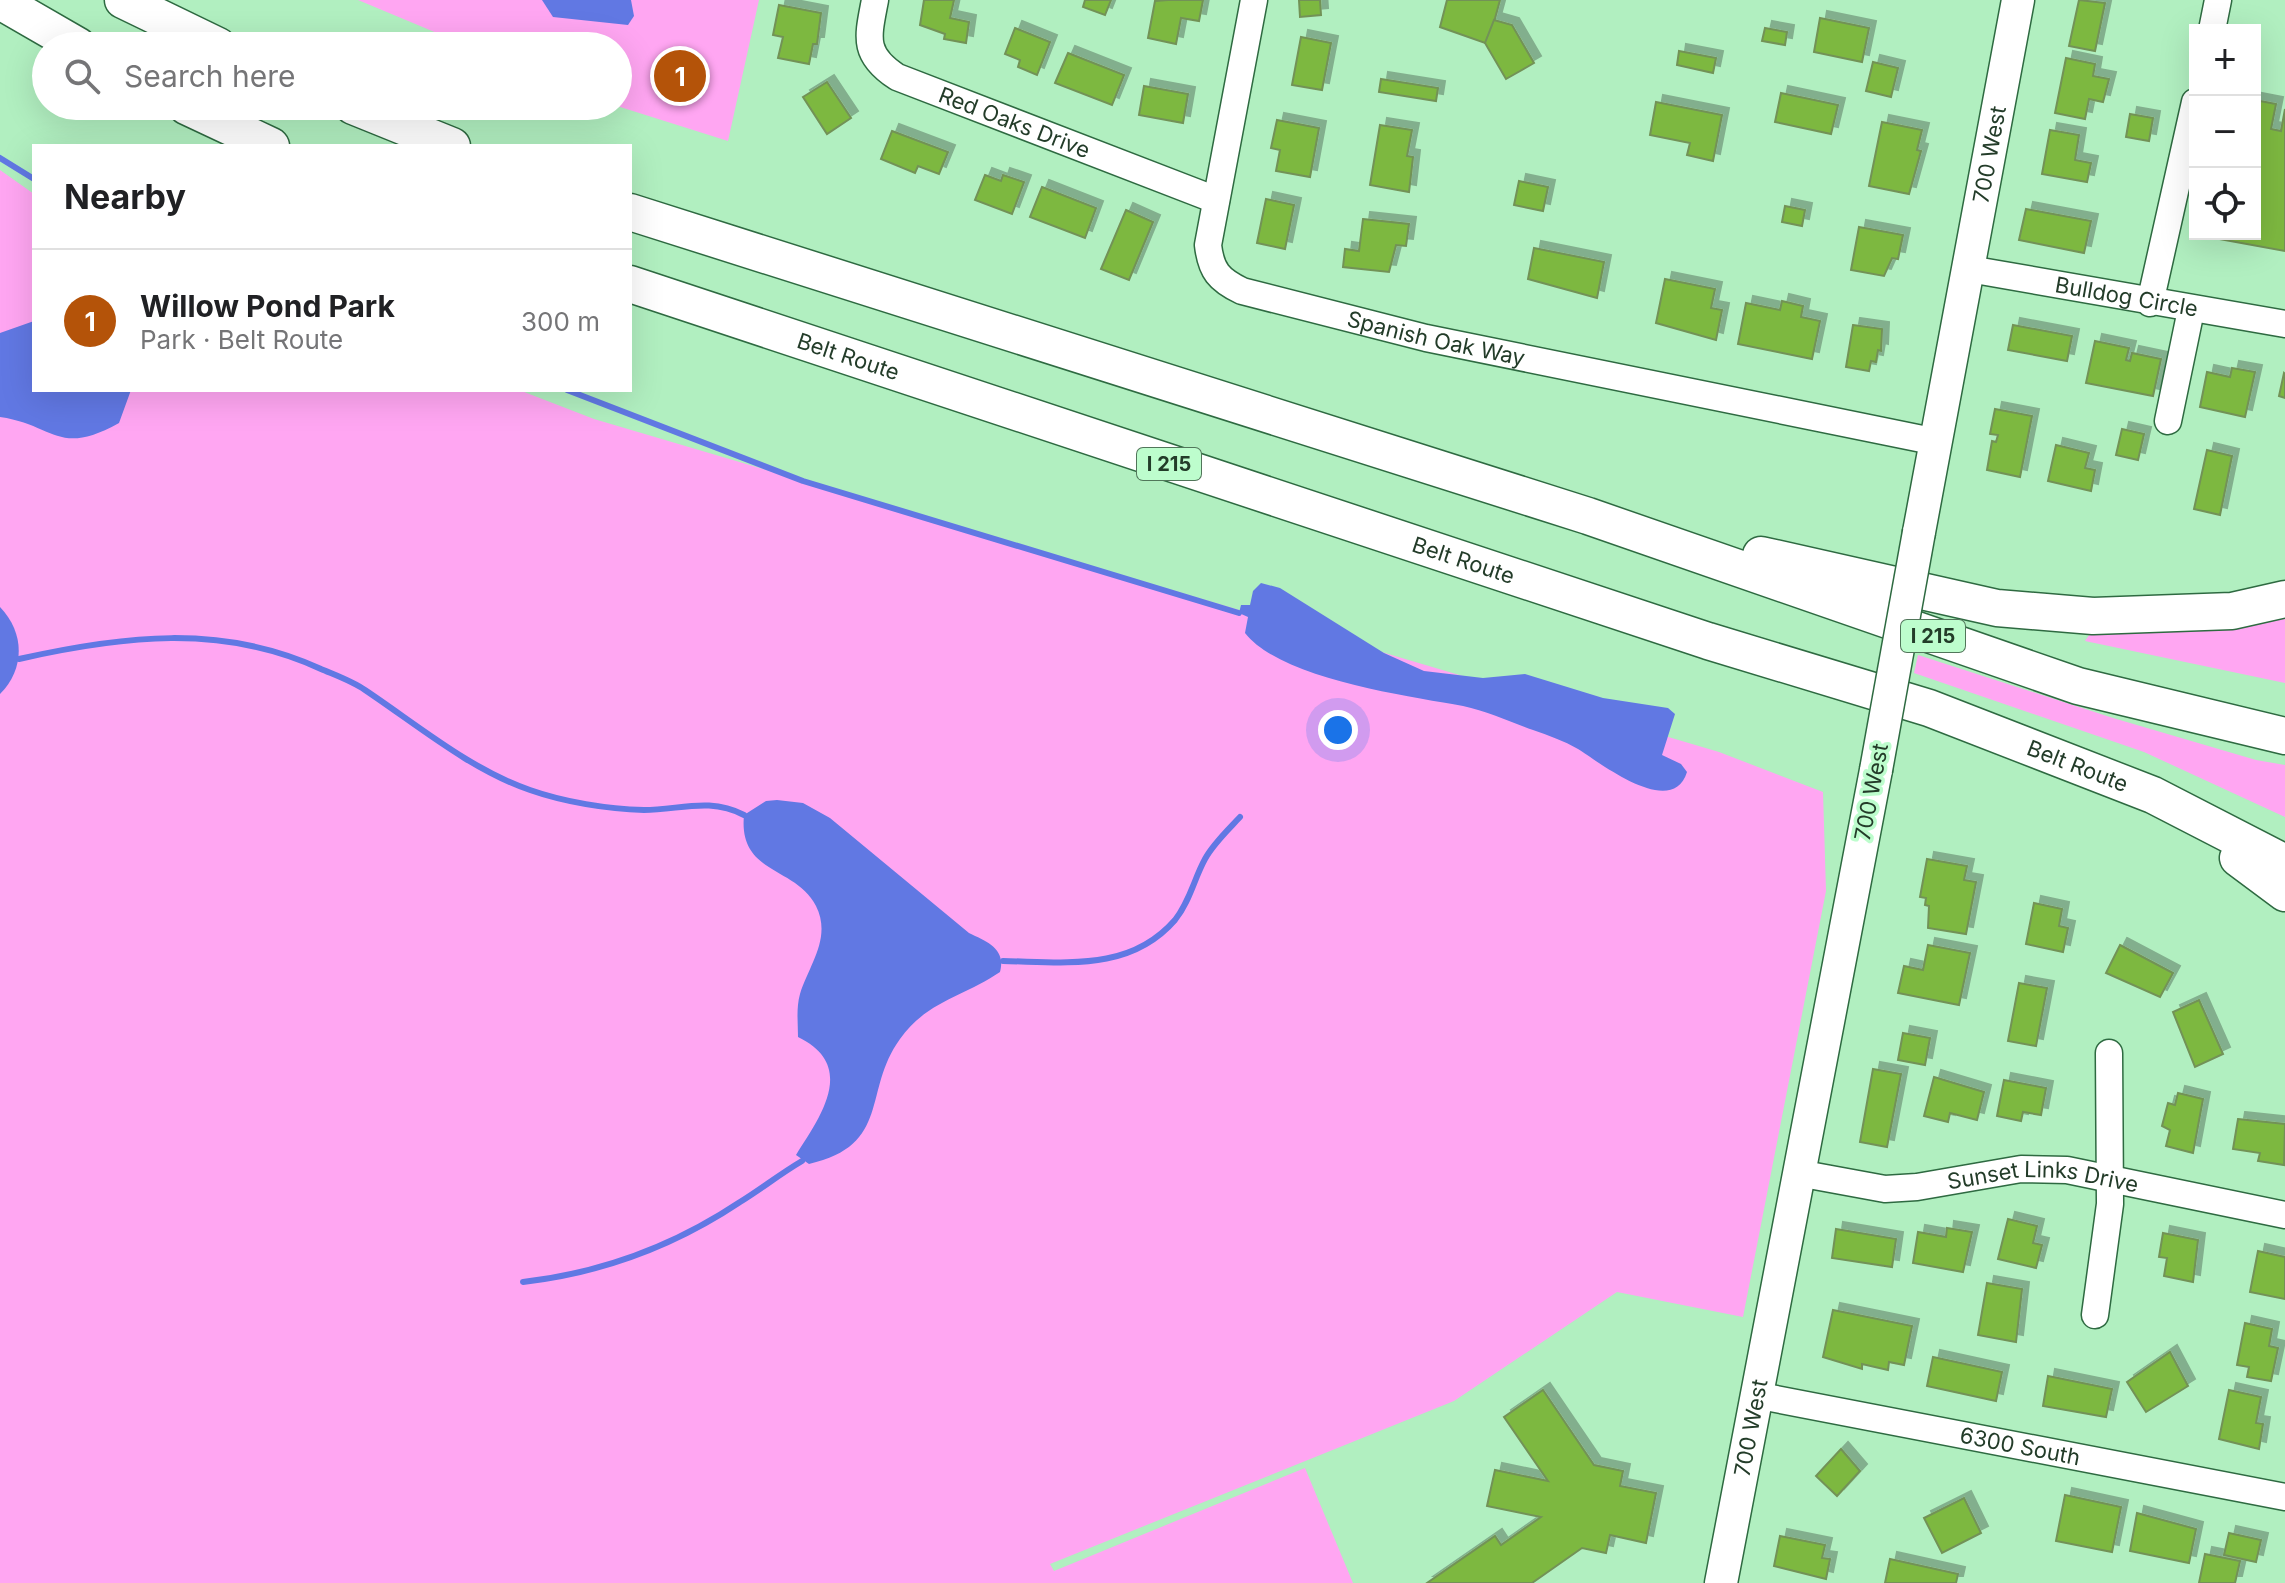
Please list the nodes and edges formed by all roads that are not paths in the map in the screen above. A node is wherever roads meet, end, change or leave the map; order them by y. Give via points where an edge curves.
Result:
1 (123, 0) edge
2 (875, 0) edge
3 (1254, 0) edge
4 (2018, 0) edge
5 (2218, 0) edge
6 (0, 1) edge
7 (2213, 24) edge
8 (54, 32) edge
9 (189, 32) edge
10 (216, 120) edge
11 (388, 120) edge
12 (2189, 129) edge
13 (267, 144) edge
14 (447, 144) edge
15 (1216, 200) junction
16 (632, 213) edge
17 (1969, 269) junction
18 (632, 285) edge
19 (2150, 303) junction
20 (2191, 310) junction
21 (2285, 324) edge
22 (2168, 421) dead end
23 (1937, 442) junction
24 (1588, 516) junction
25 (2285, 599) edge
26 (2285, 736) edge
27 (2153, 795) junction
28 (2285, 863) edge
29 (2285, 893) edge
30 (2109, 1053) dead end
31 (1798, 1173) junction
32 (2110, 1178) junction
33 (2285, 1215) edge
34 (2095, 1315) dead end
35 (1755, 1395) junction
36 (2285, 1497) edge
37 (1721, 1583) edge

1 - 9 highway
2 - 15 street, Red Oaks Drive via 870,49 897,77
3 - 15 street, Spanish Oak Way
4 - 17 main road, 700 West
5 - 7 street
6 - 8 highway
10 - 13 highway
11 - 14 highway
12 - 19 street
15 - 23 street, Spanish Oak Way via 1210,264 1216,275 1242,291 1426,338
16 - 24 highway, I 215
17 - 19 street, Bulldog Circle
17 - 23 main road, 700 West
18 - 27 highway, Belt Route / I 215 via 1693,637 1929,708
19 - 20 street, Bulldog Circle
20 - 21 street, Bulldog Circle
20 - 22 street
23 - 31 main road, 700 West, bridge
24 - 25 highway via 1997,608 2108,615 2232,611
24 - 26 highway, I 215 via 2078,686
27 - 28 highway, Belt Route / I 215
27 - 29 highway
30 - 32 street
31 - 32 street, Sunset Links Drive via 1885,1189 2021,1169
31 - 35 main road, 700 West
32 - 33 street, Sunset Links Drive
32 - 34 street
35 - 36 street, 6300 South
35 - 37 main road, 700 West

